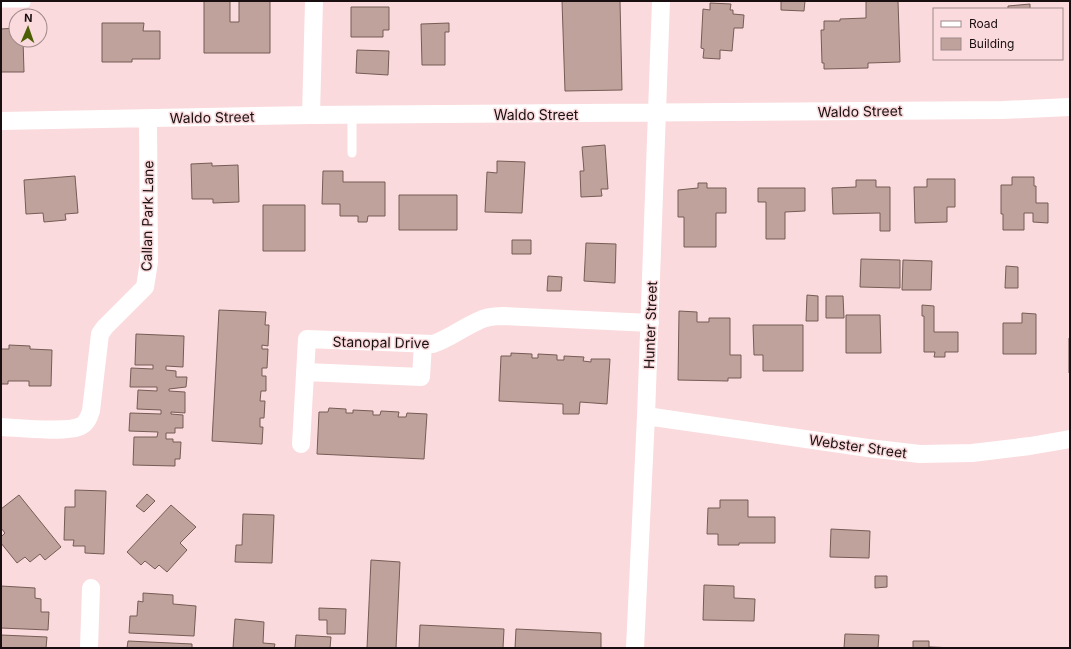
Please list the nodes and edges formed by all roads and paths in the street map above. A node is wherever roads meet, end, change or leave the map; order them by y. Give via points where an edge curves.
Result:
1 (314, 1) edge
2 (661, 1) edge
3 (1, 3) edge
4 (26, 3) dead end
5 (1070, 107) edge
6 (658, 113) junction
7 (310, 115) junction
8 (352, 115) junction
9 (148, 119) junction
10 (1, 121) edge
11 (352, 153) dead end
12 (650, 323) junction
13 (423, 344) junction
14 (306, 372) junction
15 (646, 416) junction
16 (1, 427) edge
17 (1070, 439) edge
18 (301, 444) dead end
19 (91, 588) dead end
20 (90, 648) edge
21 (635, 648) edge

1 - 7 street
2 - 6 street, Hunter Street
3 - 4 lane
5 - 6 street, Waldo Street via 1003,110
6 - 8 street, Waldo Street
6 - 12 street, Hunter Street
7 - 8 street, Waldo Street
7 - 9 street, Waldo Street
8 - 11 lane
9 - 10 street, Waldo Street
9 - 16 street, Callan Park Lane via 149,262 145,287 100,334 88,419 82,425 69,429
12 - 13 street, Stanopal Drive via 494,316 478,320 442,342
12 - 15 street, Hunter Street
13 - 14 street, Stanopal Drive via 307,340
13 - 14 street via 421,377
14 - 18 street, Stanopal Drive
15 - 17 street, Webster Street via 920,454 972,453
15 - 21 street, Hunter Street
19 - 20 street

